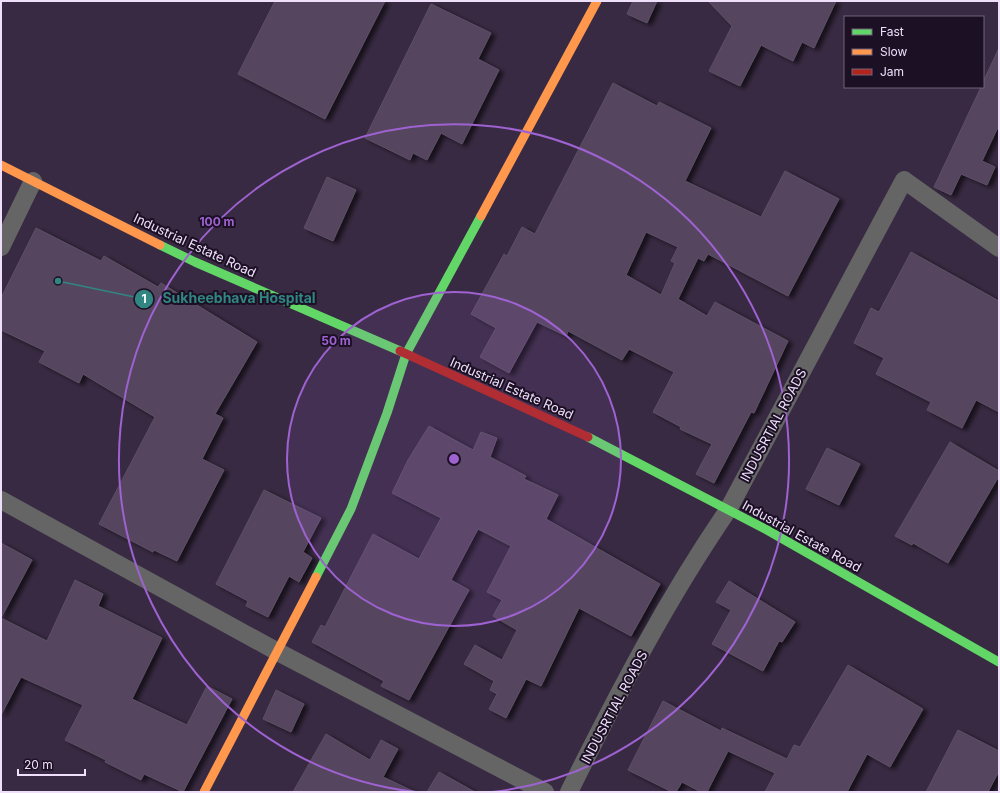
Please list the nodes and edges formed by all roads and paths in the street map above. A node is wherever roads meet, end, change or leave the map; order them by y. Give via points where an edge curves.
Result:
1 (597, 1) edge
2 (1, 165) edge
3 (33, 181) junction
4 (1, 247) edge
5 (999, 248) edge
6 (406, 354) junction
7 (1, 500) edge
8 (728, 510) junction
9 (278, 652) junction
10 (999, 662) edge
11 (204, 792) edge
12 (545, 792) edge
13 (569, 792) edge

1 - 6 main road
2 - 3 main road, Industrial Estate Road
3 - 4 street
3 - 6 main road, Industrial Estate Road via 195,262
5 - 8 street, INDUSRTIAL ROADS via 904,180
6 - 8 main road, Industrial Estate Road via 577,431
6 - 9 main road via 388,413 351,509
7 - 9 street
8 - 10 main road, Industrial Estate Road
8 - 13 street, INDUSRTIAL ROADS via 673,596
9 - 11 main road
9 - 12 street

